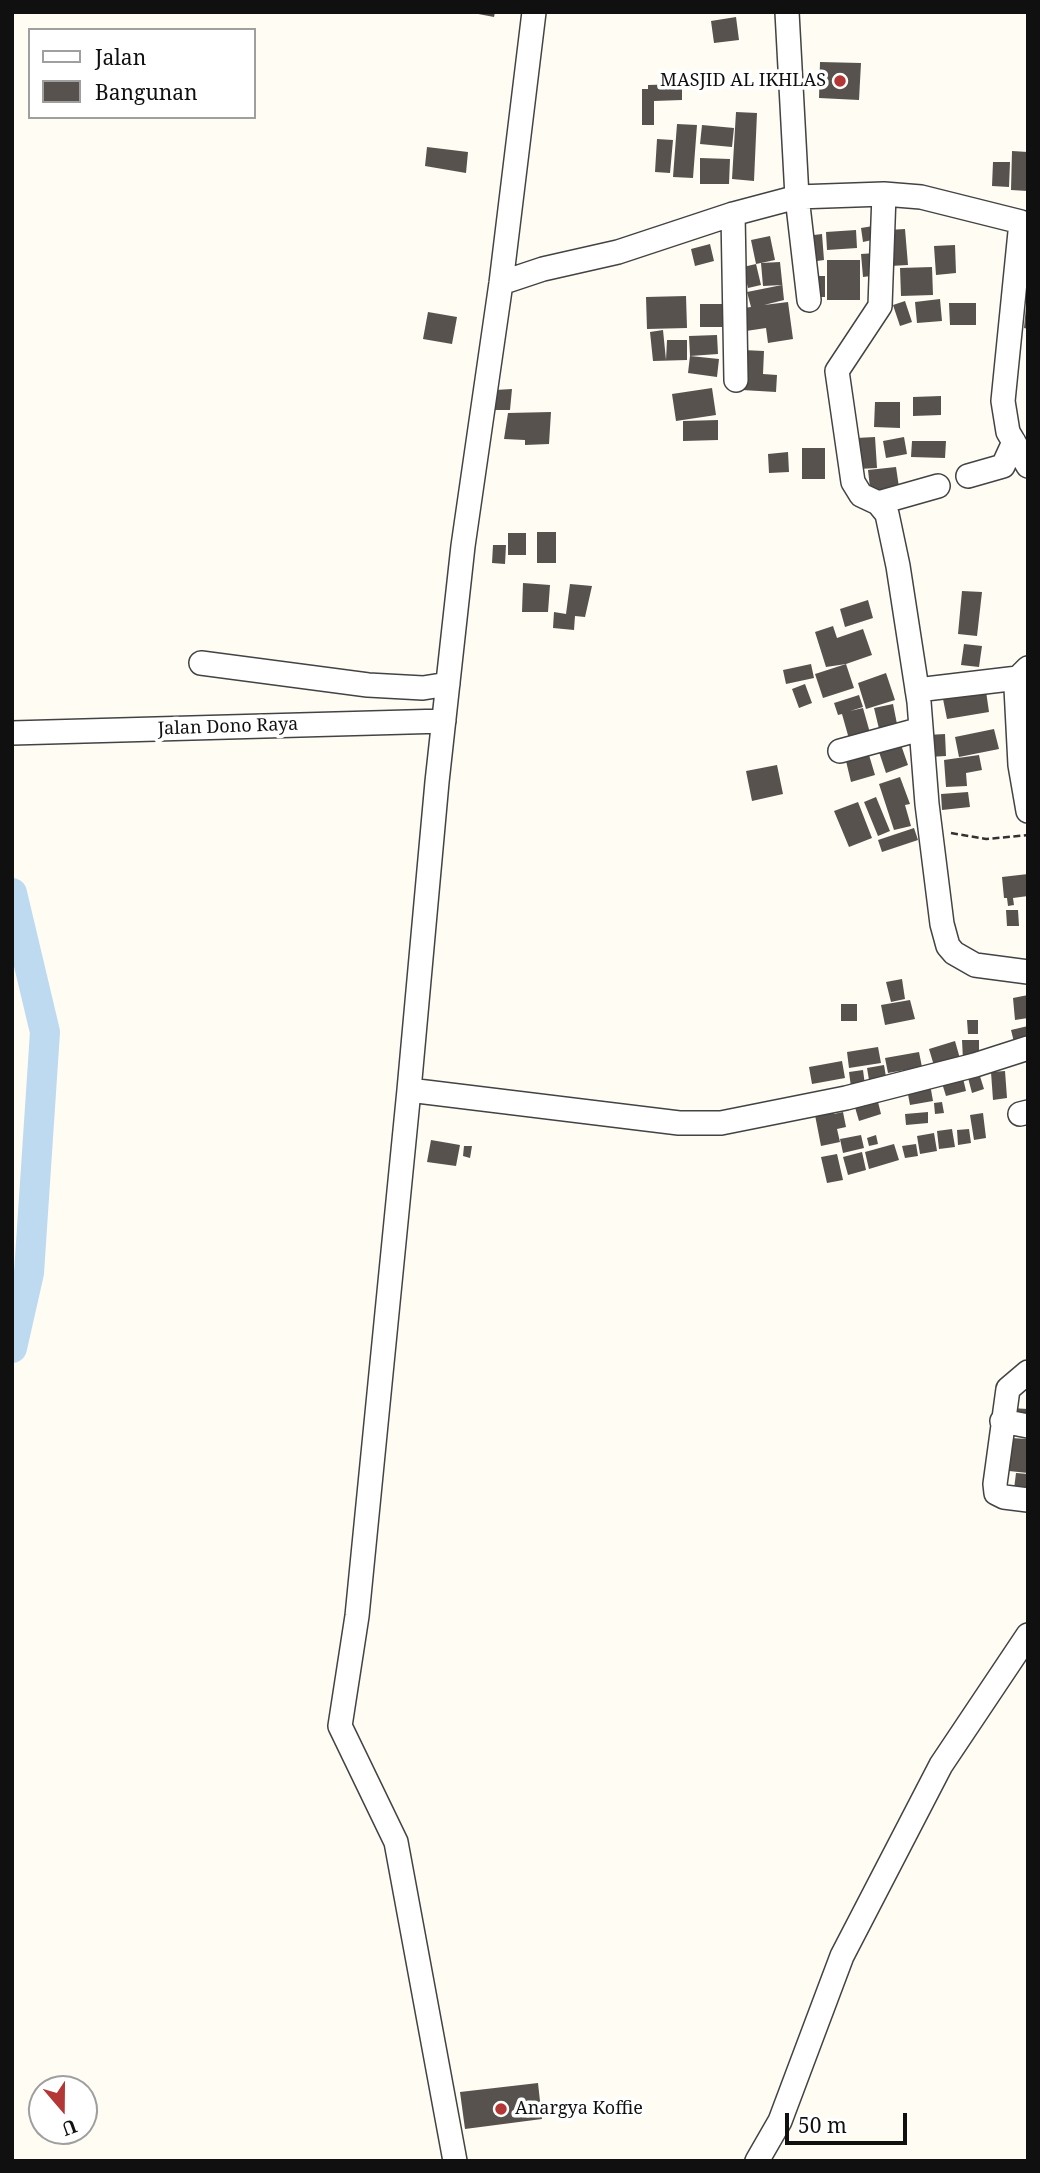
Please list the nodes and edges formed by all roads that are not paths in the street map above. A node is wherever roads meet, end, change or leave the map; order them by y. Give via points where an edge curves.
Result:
1 (534, 12) edge
2 (787, 12) edge
3 (884, 194) junction
4 (797, 197) junction
5 (733, 214) junction
6 (1025, 222) edge
7 (501, 283) junction
8 (809, 300) dead end
9 (736, 380) dead end
10 (1014, 442) junction
11 (1028, 466) edge
12 (968, 476) dead end
13 (937, 486) dead end
14 (878, 503) junction
15 (201, 663) dead end
16 (1023, 673) edge
17 (448, 684) junction
18 (917, 690) junction
19 (444, 721) junction
20 (921, 729) junction
21 (12, 733) edge
22 (840, 751) dead end
23 (1028, 811) edge
24 (1028, 972) edge
25 (1028, 1048) edge
26 (409, 1090) junction
27 (1028, 1372) edge
28 (1002, 1421) junction
29 (1028, 1426) edge
30 (1028, 1500) edge
31 (1028, 1635) edge
32 (455, 2161) edge
33 (757, 2161) edge

1 - 7 street
2 - 4 street
3 - 4 street
3 - 6 street via 921,197
3 - 14 street via 880,306 837,371 853,482 861,495
4 - 5 street
4 - 8 street
5 - 7 street via 618,252
5 - 9 street
6 - 10 street via 1003,401
7 - 17 street
10 - 11 street
10 - 12 street via 1003,466
13 - 14 street
14 - 18 street via 887,514 898,566
15 - 17 street via 368,685 423,688
16 - 18 street
16 - 23 street via 1016,688
17 - 19 street
18 - 20 street
19 - 21 street, Jalan Dono Raya
19 - 26 street
20 - 22 street
20 - 24 street via 930,830 948,946 975,965
25 - 26 street via 846,1098 721,1123 679,1123
26 - 32 street via 357,1616 340,1726 396,1842
27 - 28 street via 1007,1389
28 - 29 street
28 - 30 street via 996,1493
31 - 33 street via 941,1765 842,1956 780,2121

